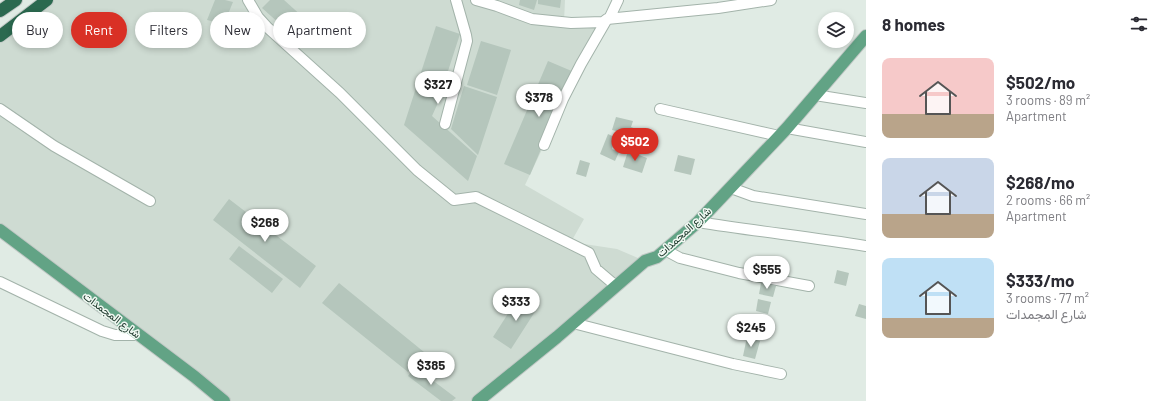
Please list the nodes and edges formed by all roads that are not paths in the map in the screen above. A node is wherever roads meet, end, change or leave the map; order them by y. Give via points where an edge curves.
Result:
1 (16, 0) edge
2 (47, 0) edge
3 (248, 0) edge
4 (456, 0) edge
5 (476, 0) edge
6 (618, 0) edge
7 (771, 0) edge
8 (758, 1) edge
9 (0, 11) edge
10 (608, 19) junction
11 (0, 36) edge
12 (866, 36) edge
13 (814, 95) junction
14 (866, 103) edge
15 (0, 109) edge
16 (660, 109) dead end
17 (445, 124) dead end
18 (783, 132) junction
19 (866, 142) edge
20 (544, 144) dead end
21 (731, 188) junction
22 (150, 201) dead end
23 (866, 214) edge
24 (698, 222) junction
25 (0, 230) edge
26 (866, 246) edge
27 (666, 250) junction
28 (0, 282) edge
29 (616, 286) junction
30 (809, 286) dead end
31 (573, 323) junction
32 (139, 336) junction
33 (781, 374) dead end
34 (224, 401) edge
35 (478, 401) edge

1 - 9 highway
2 - 11 highway
3 - 29 street via 268,28 340,93 416,170 454,200 476,197 589,253 596,269
4 - 17 street via 467,41
5 - 10 street via 532,19 571,23 603,22
6 - 10 street
7 - 8 street
8 - 10 street via 718,8
10 - 20 street via 581,64
12 - 13 main road, شارع المجمدات
13 - 14 street
13 - 18 main road, شارع المجمدات
15 - 22 street via 54,146
16 - 18 street
18 - 19 street
18 - 21 main road, شارع المجمدات
21 - 23 street via 753,196
21 - 24 main road, شارع المجمدات
24 - 26 street
24 - 27 main road, شارع المجمدات
25 - 32 main road, شارع المجمدات
27 - 29 main road, شارع المجمدات via 657,258 645,261
27 - 30 street via 680,258 739,274
28 - 32 street via 102,331 115,335
29 - 31 main road, شارع المجمدات
31 - 33 street
31 - 35 main road, شارع المجمدات
32 - 34 main road, شارع المجمدات

